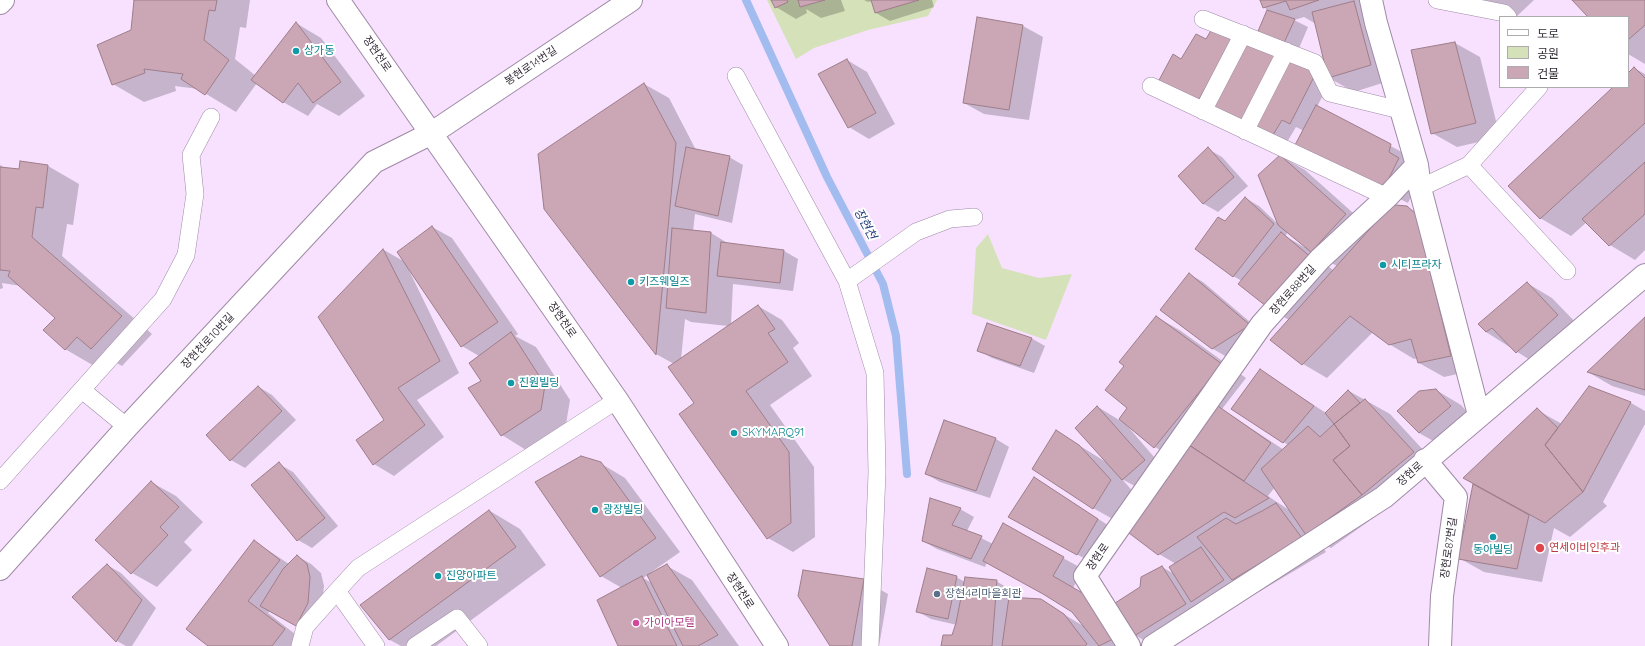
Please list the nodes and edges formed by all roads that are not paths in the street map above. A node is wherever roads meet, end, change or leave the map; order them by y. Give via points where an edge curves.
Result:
1 (2, 0) edge
2 (338, 0) edge
3 (631, 0) edge
4 (1371, 0) edge
5 (1437, 0) edge
6 (0, 3) edge
7 (1507, 16) edge
8 (1203, 19) dead end
9 (1243, 34) junction
10 (1286, 51) junction
11 (736, 76) dead end
12 (1151, 86) dead end
13 (1538, 88) edge
14 (1400, 110) junction
15 (1203, 111) junction
16 (211, 117) dead end
17 (1245, 131) junction
18 (432, 133) junction
19 (1417, 165) junction
20 (1469, 165) junction
21 (1420, 188) junction
22 (1387, 197) junction
23 (974, 217) dead end
24 (1568, 271) dead end
25 (1645, 274) edge
26 (847, 281) junction
27 (82, 390) junction
28 (617, 400) junction
29 (1479, 415) junction
30 (127, 427) junction
31 (1187, 430) joint
32 (1425, 460) junction
33 (0, 481) edge
34 (0, 569) edge
35 (337, 591) junction
36 (768, 643) edge
37 (300, 646) edge
38 (376, 646) edge
39 (415, 646) edge
40 (479, 646) edge
41 (870, 646) edge
42 (1129, 646) edge
43 (1153, 646) edge
44 (1440, 646) edge

1 - 6 street
2 - 18 street, 장현천로
3 - 18 street, 봉현로14번길
4 - 14 street
5 - 7 lane via 1504,13
8 - 9 lane
9 - 10 lane
9 - 15 lane
10 - 14 lane via 1315,63 1330,93
10 - 17 lane
11 - 26 lane
12 - 15 lane
13 - 20 lane
14 - 19 street
15 - 17 lane
16 - 27 lane via 191,155 195,194 186,255 163,299
17 - 22 lane
18 - 28 street, 장현천로
18 - 30 street, 장현천로10번길 via 374,162
19 - 21 street
19 - 22 street, 장현로88번길
20 - 21 lane
20 - 24 lane
21 - 29 street
22 - 31 street, 장현로88번길 via 1320,259 1262,324
23 - 26 lane via 950,219 916,232
25 - 29 street, 장현로
26 - 41 lane via 875,373 878,473
27 - 30 lane
27 - 33 lane
28 - 35 lane via 358,568
28 - 36 street, 장현천로
29 - 32 street, 장현로
30 - 34 street, 장현천로10번길
31 - 42 street, 장현로 via 1085,576
32 - 43 street, 장현로 via 1384,497
32 - 44 street, 장현로87번길 via 1456,497 1442,596
35 - 37 lane via 305,627
35 - 38 lane
39 - 40 lane via 457,618

